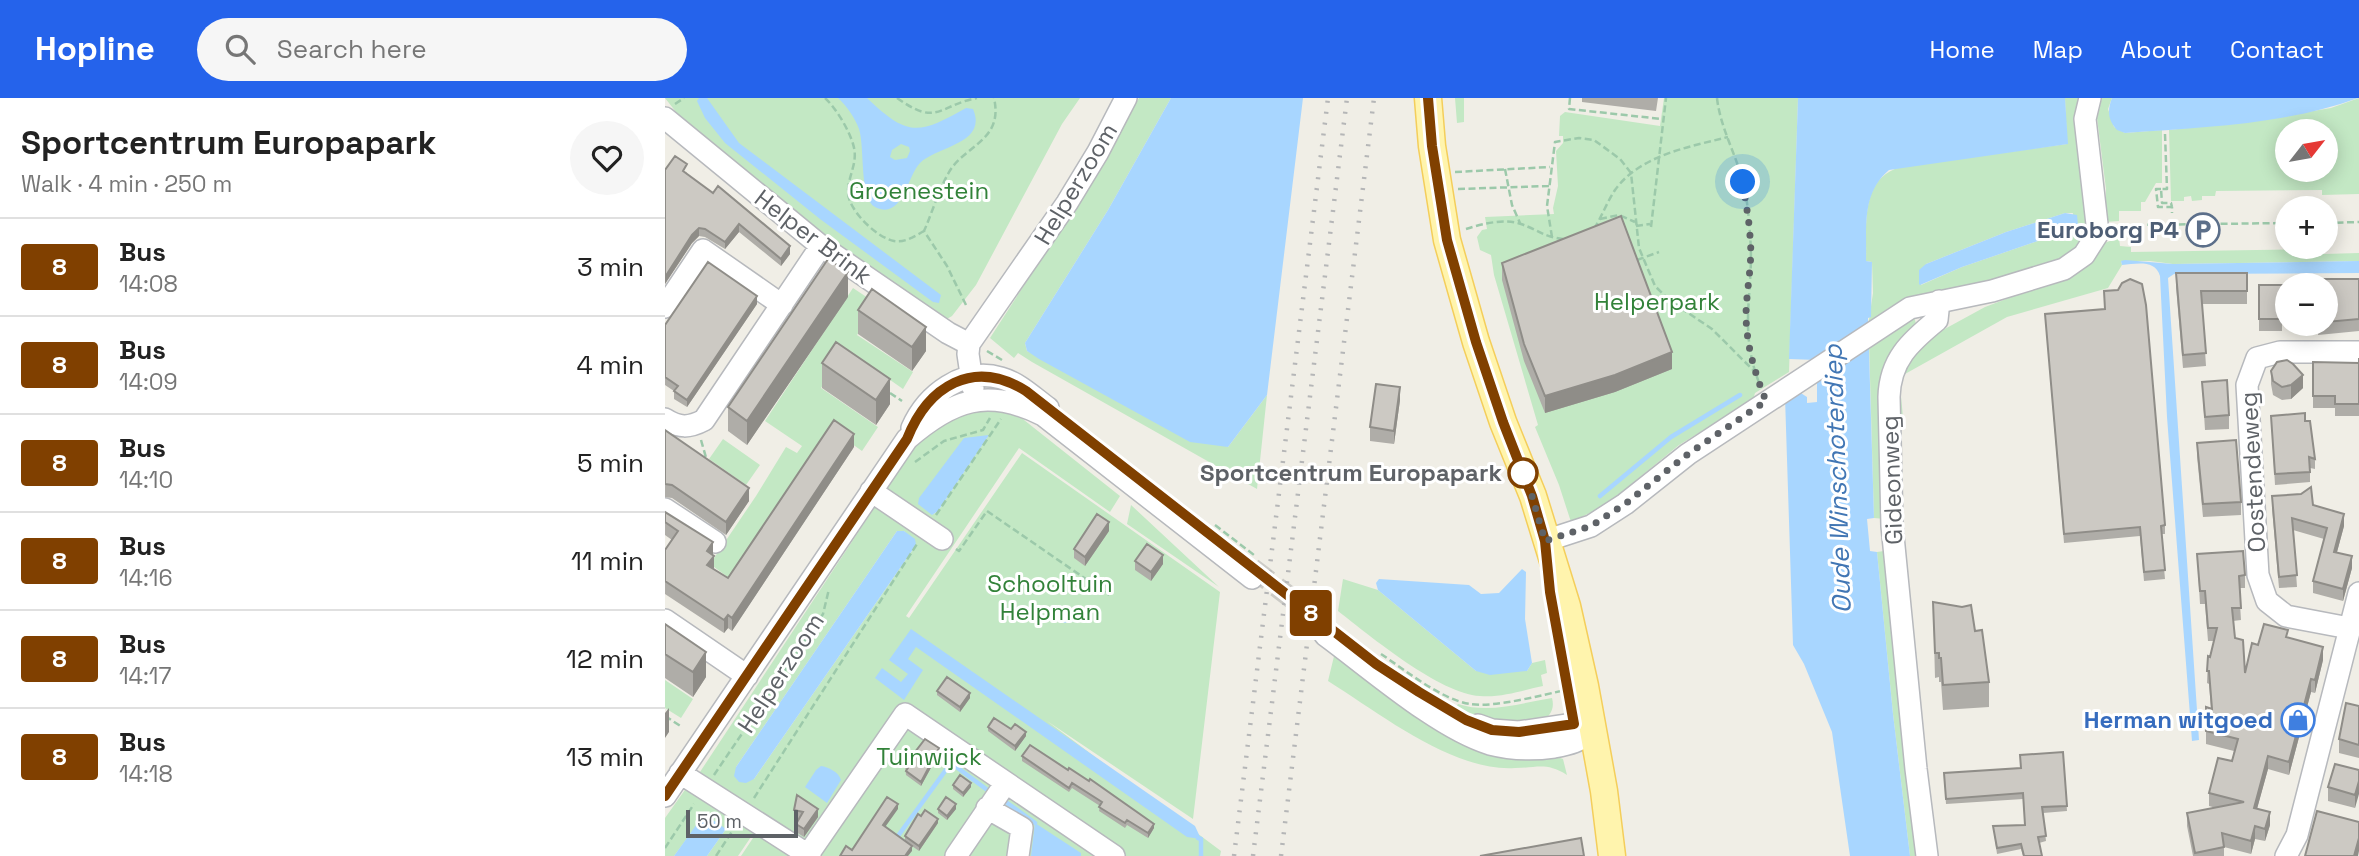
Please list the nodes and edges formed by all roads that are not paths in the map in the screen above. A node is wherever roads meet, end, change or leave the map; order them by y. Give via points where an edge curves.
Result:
1 (1126, 98) edge
2 (1427, 98) edge
3 (2090, 98) edge
4 (669, 130) edge
5 (821, 246) junction
6 (1939, 301) junction
7 (782, 305) junction
8 (665, 307) edge
9 (969, 344) junction
10 (2359, 352) edge
11 (971, 377) junction
12 (975, 401) junction
13 (665, 419) edge
14 (907, 439) junction
15 (871, 491) junction
16 (665, 509) edge
17 (934, 534) road end
18 (1545, 541) junction
19 (715, 542) edge
20 (2359, 593) edge
21 (665, 620) edge
22 (2349, 628) junction
23 (1327, 631) tunnel mouth
24 (747, 676) junction
25 (1581, 733) junction
26 (680, 773) junction
27 (1005, 783) junction
28 (665, 796) edge
29 (987, 807) junction
30 (808, 855) edge
31 (955, 856) edge
32 (1018, 856) edge
33 (1114, 856) edge
34 (1598, 856) edge
35 (1612, 856) edge
36 (1927, 856) edge
37 (2286, 856) edge

1 - 9 street, Helperzoom via 1067,204
2 - 18 main road via 1447,240 1476,342
3 - 6 street via 2085,119 2098,233 2084,255 2064,269
4 - 5 street, Helper Brink
5 - 7 street
5 - 9 street, Helper Brink
6 - 18 street via 1910,308 1786,387 1591,526
6 - 36 street, Gideonweg via 1937,320 1899,356 1889,397 1892,526
7 - 8 street via 703,250
7 - 13 street via 698,424 678,426
9 - 11 street
10 - 22 street, Oostendeweg via 2280,352 2257,358 2247,385 2258,575 2267,601 2286,616
11 - 12 street
11 - 12 street via 999,378 1026,391 1252,573 1043,415 1012,402
11 - 14 street, Helperzoom via 933,397
12 - 14 street, Helperzoom via 950,408
14 - 15 street, Helperzoom
15 - 17 street
15 - 24 street, Helperzoom
16 - 19 street
18 - 25 main road via 1568,689
18 - 25 main road via 1567,607 1582,674
20 - 22 street
21 - 24 street
22 - 37 street via 2297,835
23 - 25 street via 1466,720 1492,730
24 - 26 street, Helperzoom
25 - 34 main road
25 - 35 main road via 1608,815
26 - 28 street, Helperzoom
26 - 30 street
27 - 29 street
27 - 30 street via 905,714
27 - 33 street
29 - 31 street
29 - 32 street via 1022,828

